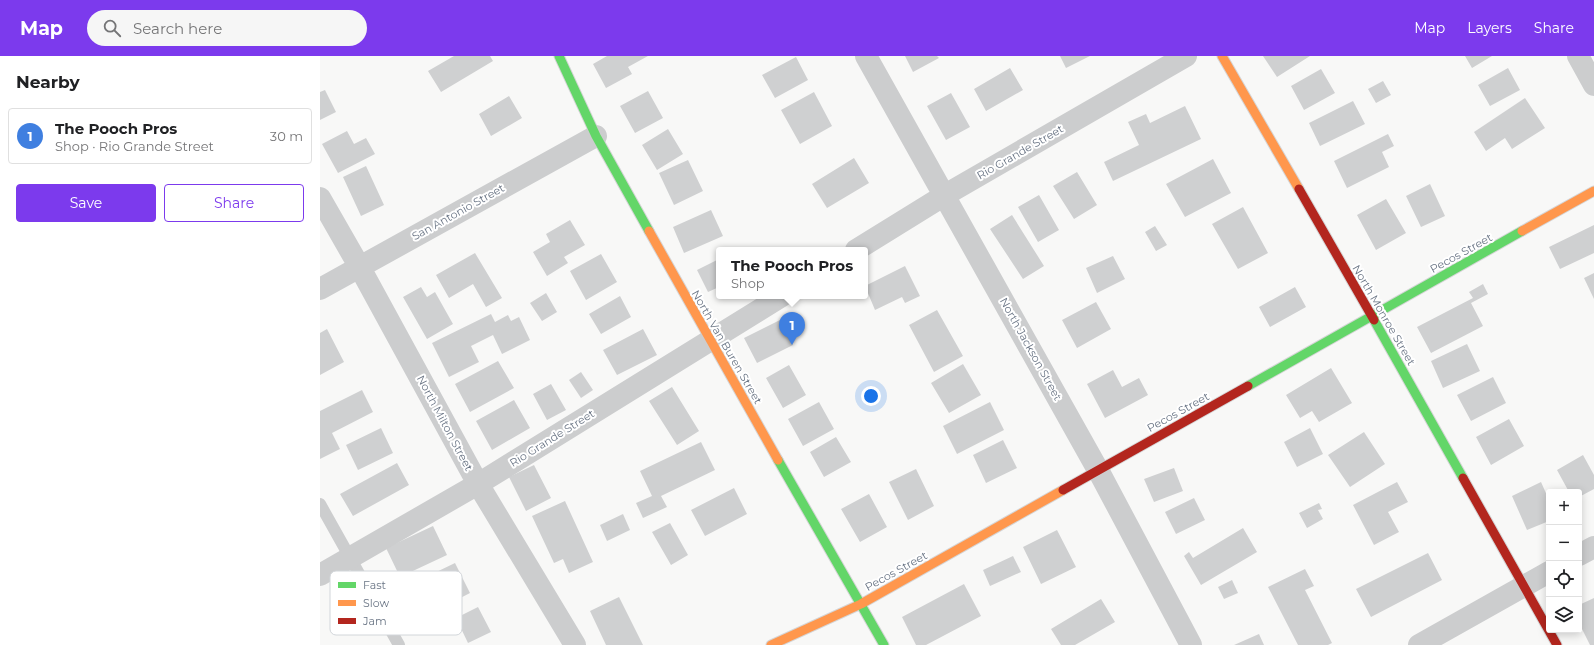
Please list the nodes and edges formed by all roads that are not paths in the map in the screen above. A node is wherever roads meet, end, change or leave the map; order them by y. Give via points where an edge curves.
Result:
1 (559, 56) edge
2 (866, 56) edge
3 (1186, 56) edge
4 (1222, 56) edge
5 (1578, 56) edge
6 (1594, 85) edge
7 (596, 136) junction
8 (1594, 191) edge
9 (945, 195) junction
10 (320, 198) edge
11 (861, 247) edge
12 (360, 266) junction
13 (320, 289) edge
14 (777, 299) edge
15 (1372, 316) junction
16 (709, 340) junction
17 (1098, 470) junction
18 (478, 484) junction
19 (320, 504) edge
20 (1594, 547) edge
21 (1582, 553) edge
22 (350, 558) junction
23 (357, 571) edge
24 (1546, 574) edge
25 (320, 575) edge
26 (1523, 586) junction
27 (861, 604) junction
28 (393, 635) edge
29 (399, 645) edge
30 (575, 645) edge
31 (771, 645) edge
32 (884, 645) edge
33 (1191, 645) edge
34 (1418, 645) edge
35 (1557, 645) edge

1 - 7 street, North Van Buren Street
2 - 9 street, North Jackson Street
3 - 9 street, Rio Grande Street
4 - 15 street, North Monroe Street
5 - 6 street
7 - 12 street, San Antonio Street
7 - 16 street, North Van Buren Street
8 - 15 street, Pecos Street
9 - 11 street, Rio Grande Street
9 - 17 street, North Jackson Street
10 - 12 street, North Milton Street
12 - 13 street, San Antonio Street
12 - 18 street, North Milton Street
14 - 16 street, Rio Grande Street
15 - 17 street, Pecos Street
15 - 26 street, North Monroe Street
16 - 18 street, Rio Grande Street
16 - 27 street, North Van Buren Street
17 - 27 street, Pecos Street
17 - 33 street, North Jackson Street
18 - 22 street, Rio Grande Street
18 - 30 street, North Milton Street
19 - 22 lane
20 - 21 street
22 - 23 lane
22 - 25 street, Rio Grande Street
24 - 26 street
26 - 34 street
26 - 35 street, North Monroe Street
27 - 31 street, Pecos Street
27 - 32 street, North Van Buren Street
28 - 29 lane

